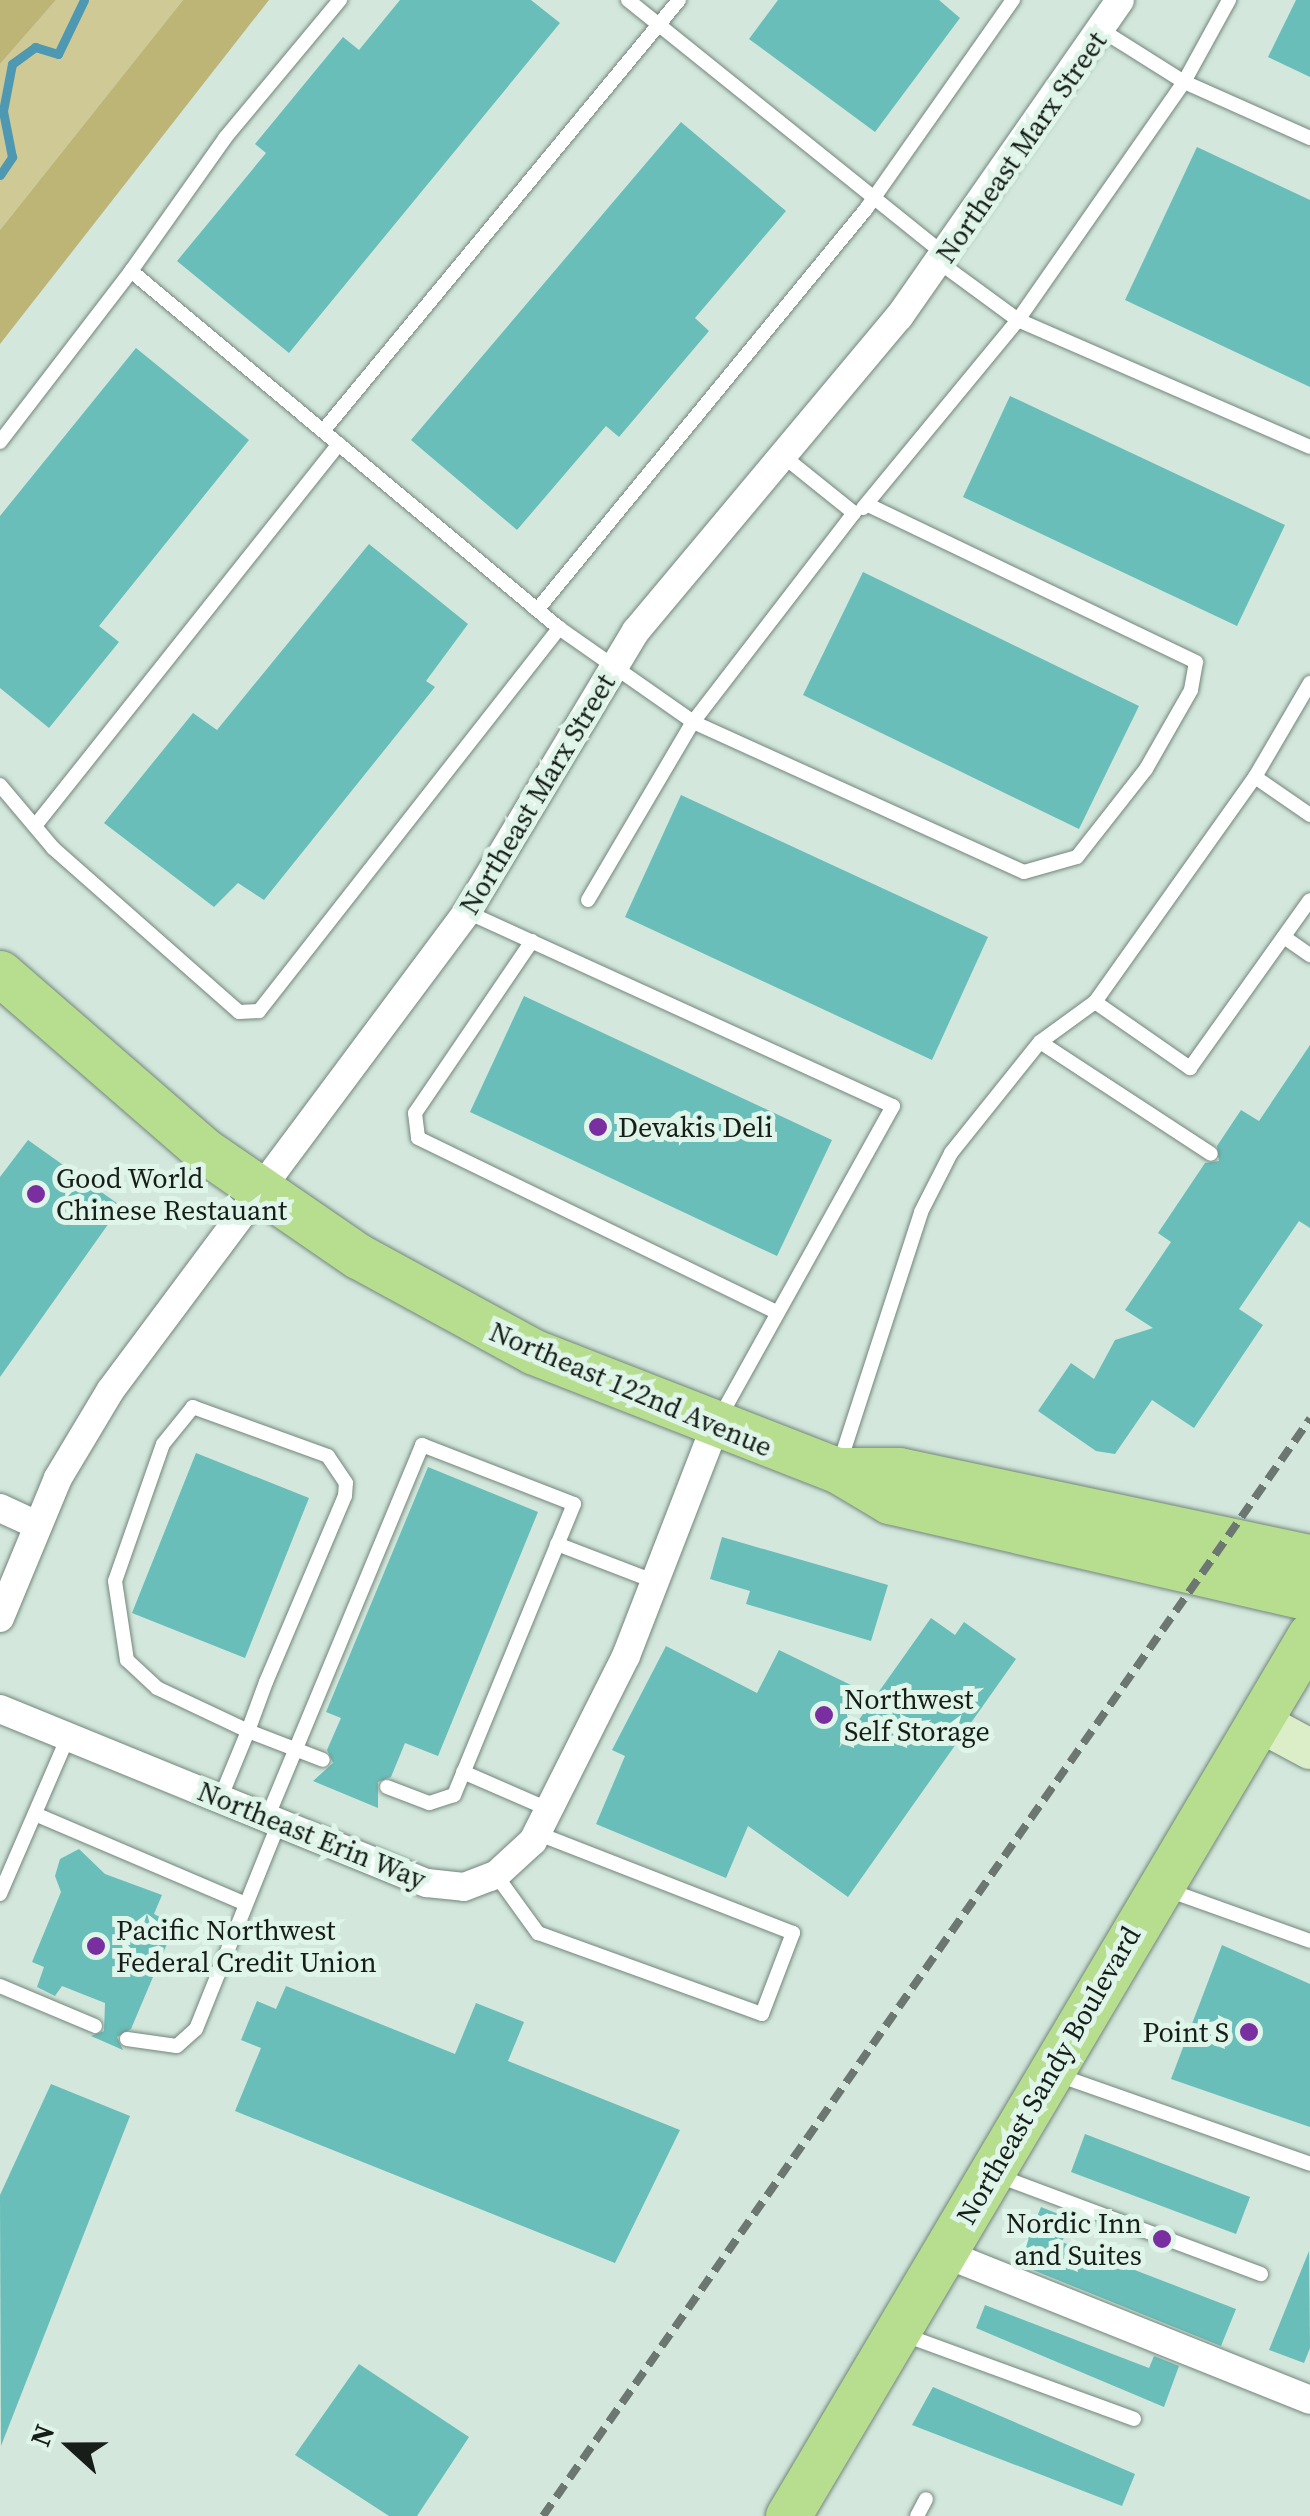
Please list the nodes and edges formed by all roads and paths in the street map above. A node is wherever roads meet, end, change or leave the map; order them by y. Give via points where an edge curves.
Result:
1 (340, 0) edge
2 (628, 0) edge
3 (679, 0) edge
4 (1014, 0) edge
5 (1120, 0) edge
6 (1229, 0) edge
7 (662, 26) junction
8 (1103, 30) junction
9 (1184, 82) junction
10 (1310, 138) edge
11 (874, 198) junction
12 (942, 259) junction
13 (131, 271) junction
14 (1018, 320) junction
15 (323, 431) junction
16 (0, 442) edge
17 (339, 444) junction
18 (1310, 447) edge
19 (783, 456) junction
20 (869, 505) junction
21 (854, 513) junction
22 (538, 610) junction
23 (559, 628) junction
24 (613, 666) junction
25 (1310, 683) edge
26 (693, 722) junction
27 (1255, 777) junction
28 (0, 785) edge
29 (1310, 815) edge
30 (35, 826) junction
31 (588, 900) dead end
32 (1310, 900) edge
33 (467, 912) junction
34 (1284, 937) junction
35 (532, 942) junction
36 (1310, 956) edge
37 (0, 973) edge
38 (1095, 1002) junction
39 (1040, 1042) junction
40 (1211, 1154) dead end
41 (258, 1188) junction
42 (772, 1310) junction
43 (714, 1429) junction
44 (837, 1470) junction
45 (0, 1508) edge
46 (37, 1525) junction
47 (557, 1544) junction
48 (1310, 1557) edge
49 (656, 1582) junction
50 (1310, 1598) edge
51 (0, 1618) edge
52 (1303, 1647) edge
53 (0, 1709) edge
54 (1258, 1721) junction
55 (248, 1731) junction
56 (68, 1737) junction
57 (1310, 1748) edge
58 (298, 1750) junction
59 (323, 1760) dead end
60 (464, 1772) junction
61 (387, 1787) dead end
62 (220, 1799) junction
63 (34, 1814) junction
64 (273, 1820) junction
65 (543, 1821) junction
66 (496, 1875) junction
67 (1159, 1887) junction
68 (0, 1894) edge
69 (246, 1904) junction
70 (1310, 1941) edge
71 (0, 1986) edge
72 (95, 2026) dead end
73 (127, 2039) dead end
74 (1049, 2072) junction
75 (1310, 2164) edge
76 (990, 2173) junction
77 (944, 2253) junction
78 (1260, 2274) dead end
79 (896, 2332) junction
80 (1310, 2400) edge
81 (1134, 2419) dead end
82 (926, 2499) dead end
83 (789, 2516) edge
84 (917, 2516) edge

1 - 13 lane via 225,138
2 - 7 lane
3 - 7 lane
4 - 11 lane
5 - 8 street, Northeast Marx Street
6 - 9 lane
7 - 11 lane
7 - 15 lane
8 - 9 lane
8 - 12 street, Northeast Marx Street
9 - 10 lane
9 - 14 lane
11 - 12 lane
11 - 22 lane
12 - 14 lane
12 - 19 street, Northeast Marx Street
13 - 15 lane
13 - 16 lane
14 - 18 lane
14 - 20 lane
15 - 17 lane
17 - 22 lane
17 - 30 lane
19 - 21 lane
19 - 24 street, Northeast Marx Street via 691,557
20 - 21 lane
20 - 26 lane via 1189,653 1197,675 1191,690 1112,817 1077,857 1024,872
21 - 26 lane
22 - 23 lane
23 - 24 lane
23 - 30 lane via 259,1011 223,1000
24 - 26 lane
24 - 33 street, Northeast Marx Street
25 - 27 lane
26 - 31 lane
27 - 29 lane
27 - 38 lane
28 - 30 lane
32 - 34 lane
33 - 35 lane
33 - 41 street, Northeast Marx Street
34 - 36 lane
34 - 38 lane via 1190,1068
35 - 42 lane via 414,1113 418,1138
35 - 42 lane via 894,1106
37 - 41 main road, Northeast 122nd Avenue via 119,1083
38 - 39 lane
39 - 40 lane
39 - 44 lane via 952,1153 922,1212
41 - 43 main road, Northeast 122nd Avenue via 488,1330
41 - 46 street, Northeast Marx Street via 110,1390
42 - 43 lane
43 - 44 main road, Northeast 122nd Avenue
43 - 49 street
44 - 48 main road, Northeast 122nd Avenue via 899,1470
44 - 50 main road, Northeast 122nd Avenue via 889,1501
45 - 46 street
46 - 51 street, Northeast Marx Street
47 - 49 lane
47 - 58 lane via 574,1504 422,1445
47 - 60 lane
49 - 65 street
52 - 54 main road, Northeast Sandy Boulevard
53 - 56 street, Northeast Erin Way
54 - 57 street
54 - 67 main road, Northeast Sandy Boulevard
55 - 55 lane via 345,1496 343,1469 193,1407 163,1444 114,1580 117,1630 127,1660 157,1688
55 - 58 lane
55 - 62 lane
56 - 62 street, Northeast Erin Way
56 - 63 lane
58 - 59 lane
58 - 64 lane
60 - 61 lane via 454,1795 429,1802
60 - 65 lane
62 - 64 street, Northeast Erin Way
63 - 68 lane
63 - 69 lane
64 - 66 street, Northeast Erin Way via 427,1883 464,1886
64 - 69 lane
65 - 66 street
65 - 66 lane via 793,1933 762,2014 538,1932
67 - 70 lane
67 - 74 main road, Northeast Sandy Boulevard
69 - 73 lane via 196,2029 177,2046
71 - 72 lane
74 - 75 lane
74 - 76 main road, Northeast Sandy Boulevard
76 - 77 main road, Northeast Sandy Boulevard
76 - 78 lane
77 - 79 main road, Northeast Sandy Boulevard
77 - 80 street
79 - 81 lane
79 - 83 main road, Northeast Sandy Boulevard
82 - 84 lane

